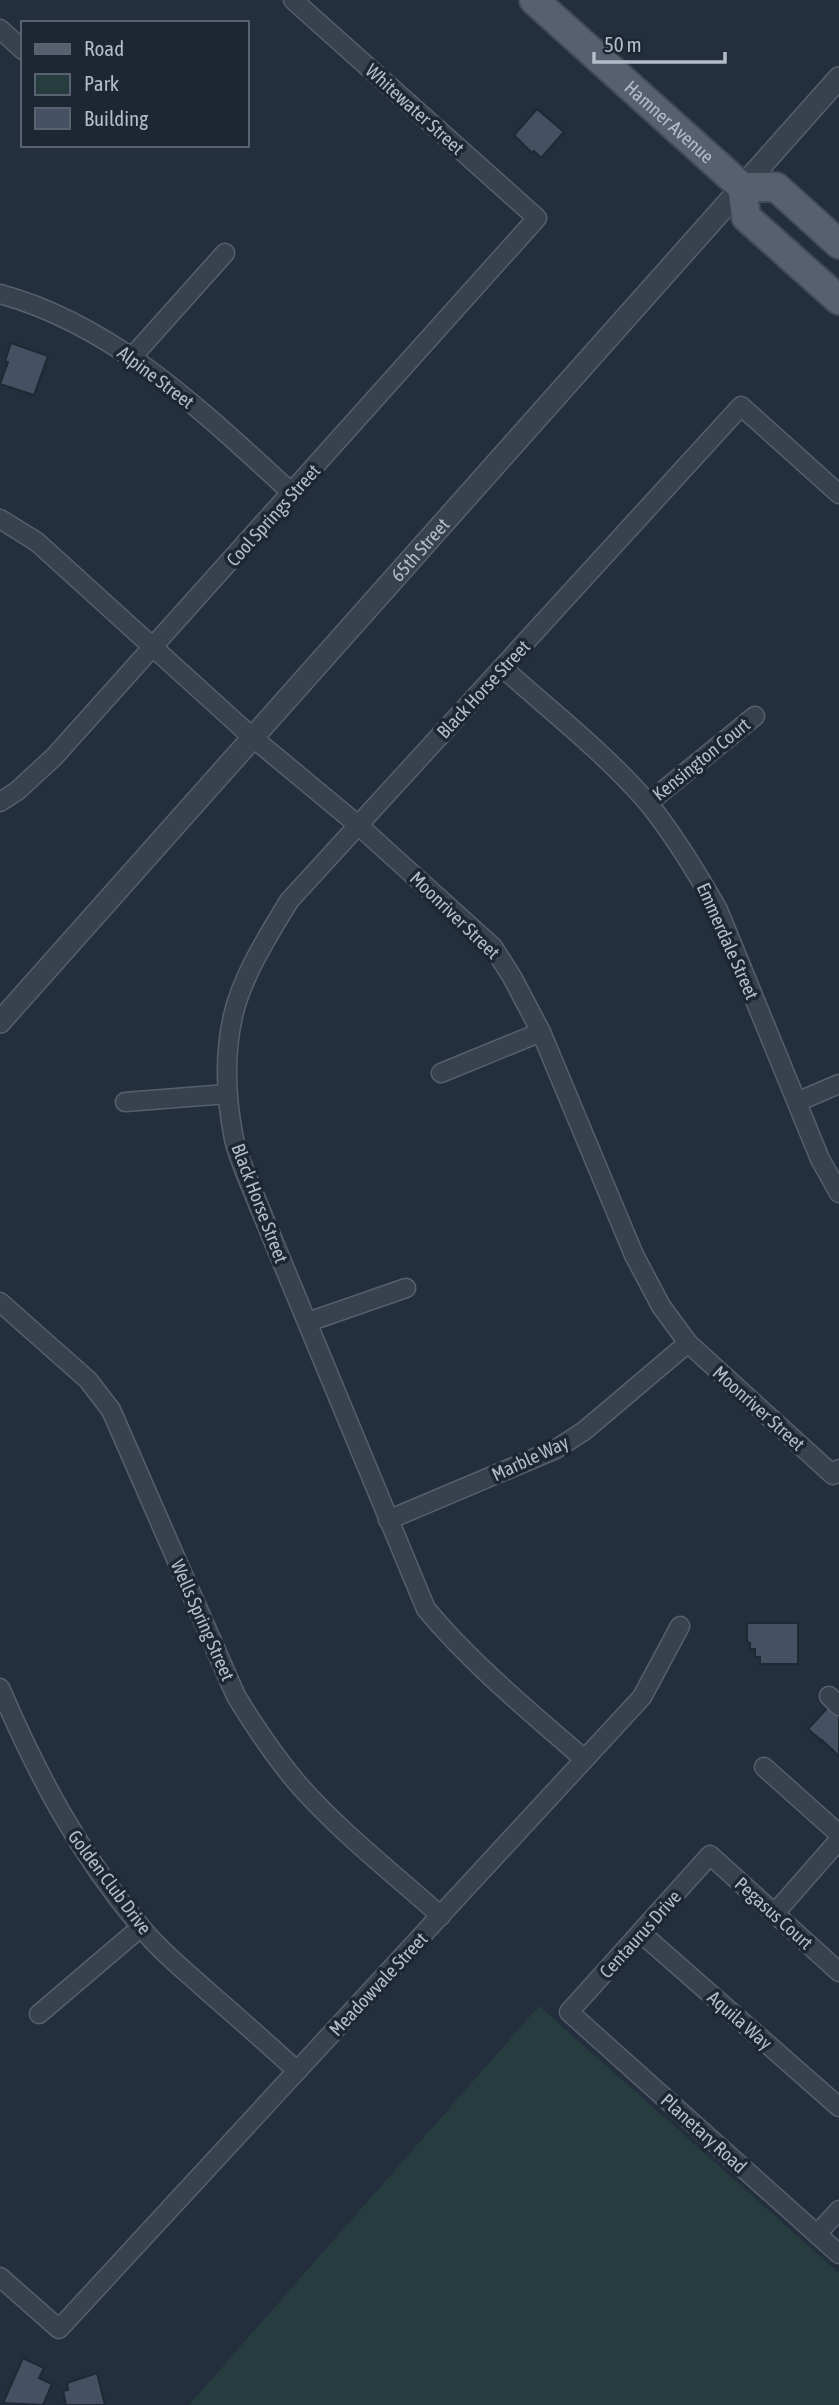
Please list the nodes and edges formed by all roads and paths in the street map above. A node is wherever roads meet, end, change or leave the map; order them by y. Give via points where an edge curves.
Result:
1 (293, 0) edge
2 (534, 0) edge
3 (0, 29) edge
4 (21, 48) edge
5 (839, 78) edge
6 (743, 187) junction
7 (537, 218) joint
8 (839, 244) edge
9 (225, 253) dead end
10 (0, 294) edge
11 (839, 300) edge
12 (132, 357) junction
13 (292, 493) junction
14 (839, 494) edge
15 (0, 519) edge
16 (153, 648) junction
17 (503, 668) junction
18 (755, 716) dead end
19 (252, 737) junction
20 (0, 802) edge
21 (648, 803) junction
22 (358, 825) junction
23 (0, 1022) edge
24 (541, 1032) junction
25 (441, 1073) dead end
26 (839, 1083) edge
27 (227, 1094) junction
28 (797, 1101) junction
29 (125, 1102) dead end
30 (839, 1193) edge
31 (406, 1288) dead end
32 (0, 1302) edge
33 (308, 1322) junction
34 (688, 1343) junction
35 (836, 1472) edge
36 (388, 1520) junction
37 (680, 1626) dead end
38 (0, 1688) edge
39 (583, 1758) junction
40 (765, 1767) dead end
41 (839, 1834) edge
42 (839, 1840) edge
43 (710, 1855) joint
44 (775, 1913) junction
45 (441, 1916) junction
46 (141, 1928) junction
47 (641, 1933) junction
48 (839, 1972) edge
49 (569, 2012) joint
50 (39, 2014) dead end
51 (298, 2071) junction
52 (839, 2107) edge
53 (839, 2210) edge
54 (817, 2234) junction
55 (839, 2254) edge
56 (0, 2277) edge

1 - 7 street, Whitewater Street
2 - 6 main road, Hamner Avenue
3 - 4 street
5 - 6 street, 65th Street
6 - 8 main road via 776,187
6 - 11 main road via 747,217
6 - 19 street, 65th Street
7 - 13 street, Cool Springs Street
9 - 12 street
10 - 12 street, Alpine Street via 64,319
12 - 13 street, Alpine Street via 194,404
13 - 16 street, Cool Springs Street
14 - 17 street, Black Horse Street via 741,406
15 - 16 street, Moonriver Street via 37,542
16 - 19 street, Moonriver Street
16 - 20 street, Cool Springs Street via 54,757
17 - 21 street, Emmerdale Street
17 - 22 street, Black Horse Street
18 - 21 street, Kensington Court
19 - 22 street, Moonriver Street
19 - 23 street, 65th Street
21 - 28 street, Emmerdale Street via 718,910
22 - 24 street, Moonriver Street via 493,947
22 - 27 street, Black Horse Street via 289,901 257,953 233,1014
24 - 25 street
24 - 34 street, Moonriver Street via 634,1255 661,1306
26 - 28 street
27 - 29 street
27 - 33 street, Black Horse Street via 235,1141
28 - 30 street, Emmerdale Street
31 - 33 street
32 - 45 street, Wells Spring Street via 89,1380 111,1410 236,1696 264,1740 330,1818
33 - 36 street, Black Horse Street
34 - 35 street, Moonriver Street
34 - 36 street, Marble Way via 556,1449
36 - 39 street, Black Horse Street via 426,1609 481,1669
37 - 39 street, Meadowvale Street via 642,1697
38 - 46 street, Golden Club Drive via 55,1806
39 - 45 street, Meadowvale Street
40 - 41 street
42 - 44 street
43 - 44 street, Pegasus Court
43 - 47 street, Centaurus Drive
44 - 48 street, Pegasus Court
45 - 51 street, Meadowvale Street
46 - 50 street
46 - 51 street, Golden Club Drive
47 - 49 street, Centaurus Drive
47 - 52 street, Aquila Way
49 - 54 street, Planetary Road
51 - 56 street, Meadowvale Street via 59,2329
53 - 54 street
54 - 55 street, Planetary Road

